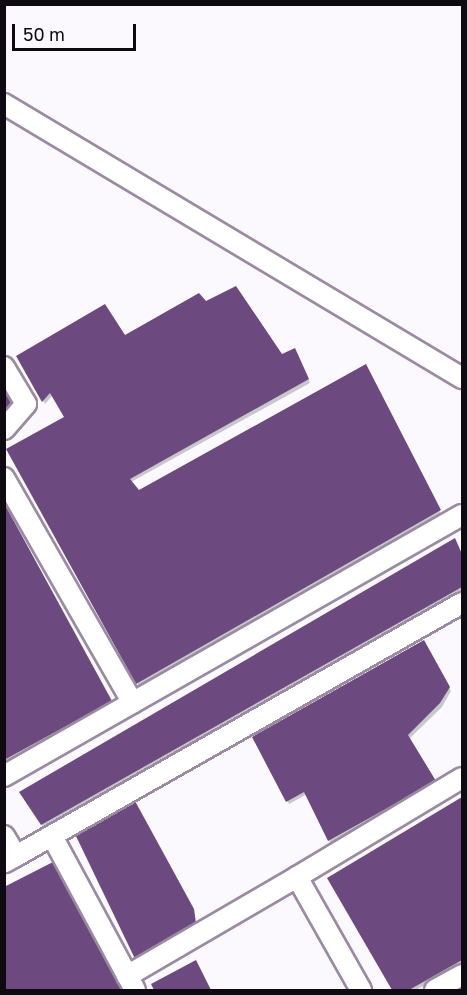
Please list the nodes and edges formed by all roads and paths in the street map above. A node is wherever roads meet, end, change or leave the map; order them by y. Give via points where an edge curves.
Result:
1 (4, 104) edge
2 (4, 367) edge
3 (462, 378) edge
4 (4, 429) edge
5 (4, 478) edge
6 (462, 516) edge
7 (462, 603) edge
8 (134, 703) junction
9 (4, 776) edge
10 (462, 778) edge
11 (4, 836) edge
12 (52, 836) junction
13 (10, 859) edge
14 (297, 877) junction
15 (462, 975) edge
16 (131, 983) edge
17 (361, 990) edge
18 (435, 990) edge

1 - 3 street
2 - 4 street via 26,404
5 - 8 street
6 - 8 street
7 - 12 street
8 - 9 street
10 - 14 street
11 - 13 street
12 - 13 street
12 - 16 street
14 - 16 street
14 - 17 street
15 - 18 street

